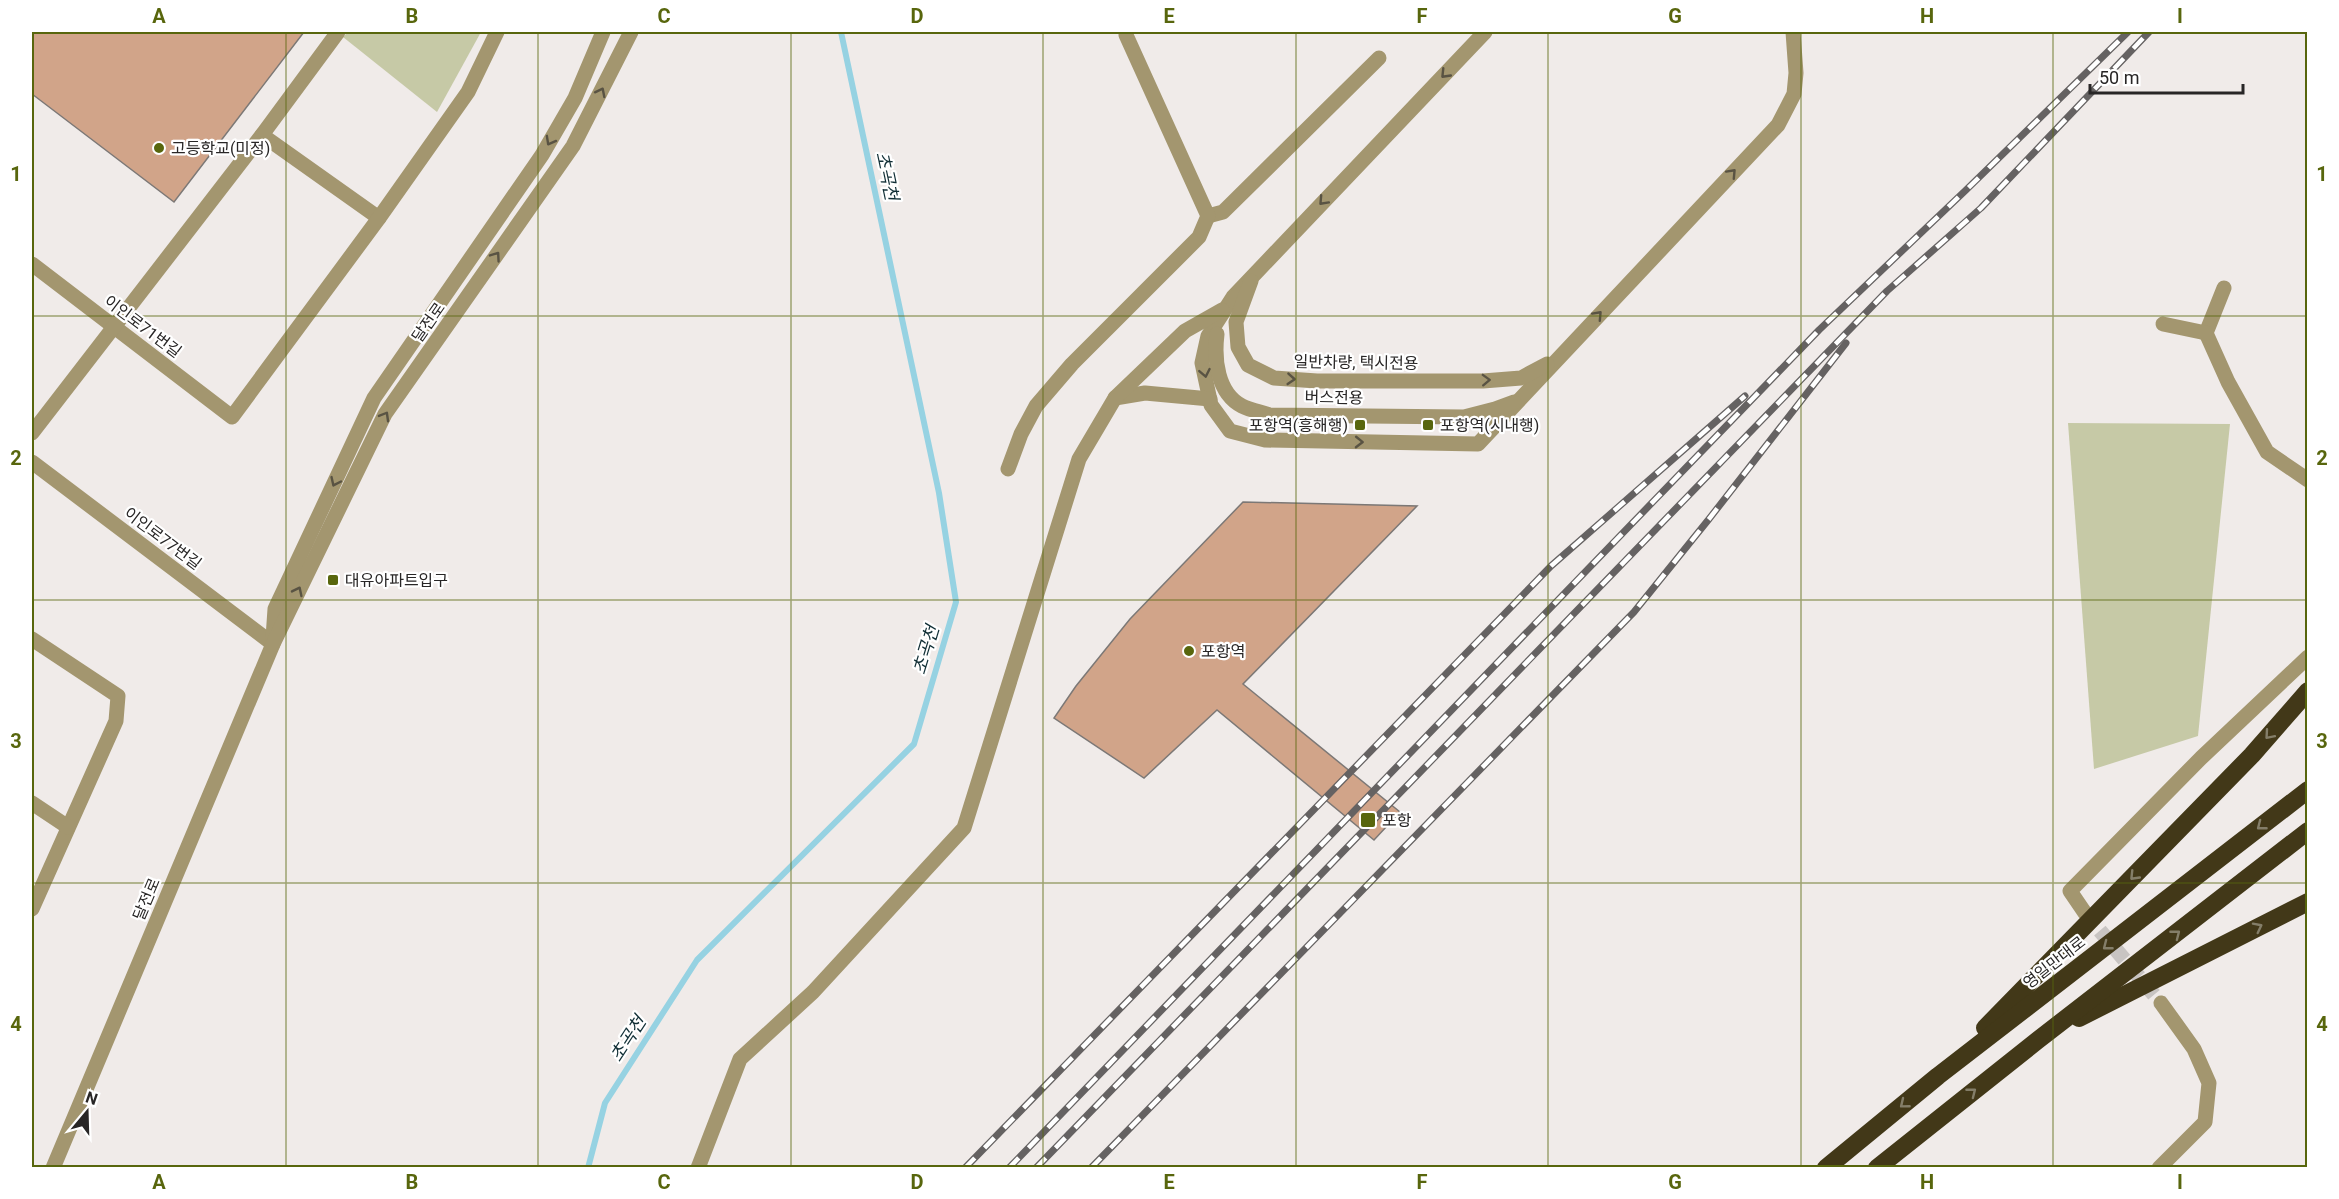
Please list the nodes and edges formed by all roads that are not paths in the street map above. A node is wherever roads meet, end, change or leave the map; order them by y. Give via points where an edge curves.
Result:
1 (338, 32) edge
2 (497, 32) edge
3 (603, 32) edge
4 (631, 32) edge
5 (1485, 32) edge
6 (1793, 32) edge
7 (1126, 35) dead end
8 (1379, 58) dead end
9 (262, 135) junction
10 (1208, 216) junction
11 (380, 218) junction
12 (32, 264) edge
13 (1253, 275) junction
14 (2224, 288) dead end
15 (1222, 314) junction
16 (2163, 324) dead end
17 (113, 326) junction
18 (2206, 333) junction
19 (1558, 358) junction
20 (1115, 398) junction
21 (1210, 399) junction
22 (1521, 399) junction
23 (32, 433) edge
24 (32, 462) edge
25 (1008, 469) dead end
26 (2307, 480) edge
27 (32, 639) edge
28 (273, 644) junction
29 (2307, 657) edge
30 (2307, 691) edge
31 (2307, 790) edge
32 (32, 803) edge
33 (68, 827) junction
34 (2307, 831) edge
35 (2307, 902) edge
36 (32, 909) edge
37 (2085, 913) tunnel mouth
38 (2161, 1003) tunnel mouth
39 (2038, 1040) junction
40 (1938, 1077) junction
41 (53, 1167) edge
42 (699, 1167) edge
43 (1826, 1167) edge
44 (1877, 1167) edge
45 (2159, 1167) edge

1 - 9 street
2 - 11 street via 468,92
3 -> 28 street, 달전로 via 575,98 542,155 374,398 274,609
28 -> 4 street, 달전로 via 385,414 573,146
5 -> 13 street
19 -> 6 street via 1778,124 1794,94
7 - 10 street
8 - 10 street via 1223,212
9 - 11 street
9 - 17 street
10 - 25 street via 1199,237 1072,364 1036,406
11 - 17 street, 이인로71번길 via 232,417
12 - 17 street, 이인로71번길
13 - 15 street
13 -> 19 street, 일반차량, 택시전용 via 1236,322 1238,347 1248,364 1274,378 1483,381 1521,378
14 - 18 street
15 - 20 street via 1185,331
15 -> 21 street via 1208,336 1202,363
15 - 22 street, 버스전용 via 1215,351 1221,384 1240,405 1270,414 1464,417
16 - 18 street
17 - 23 street
18 - 26 street via 2267,452
19 - 22 street
20 - 21 street via 1145,393
20 - 42 street via 1079,459 964,828 813,992 740,1059
21 -> 22 street via 1230,431 1265,440 1478,444
24 - 28 street, 이인로77번길
27 - 33 street via 118,696 116,721
28 - 41 street, 달전로
29 - 37 street via 2070,891
30 -> 40 highway via 2252,755
31 -> 40 highway, 영일만대로
32 - 33 street
33 - 36 street
39 -> 34 highway
39 -> 35 highway
38 - 45 street via 2194,1049 2209,1083 2205,1122
44 -> 39 highway
40 -> 43 highway, 영일만대로

